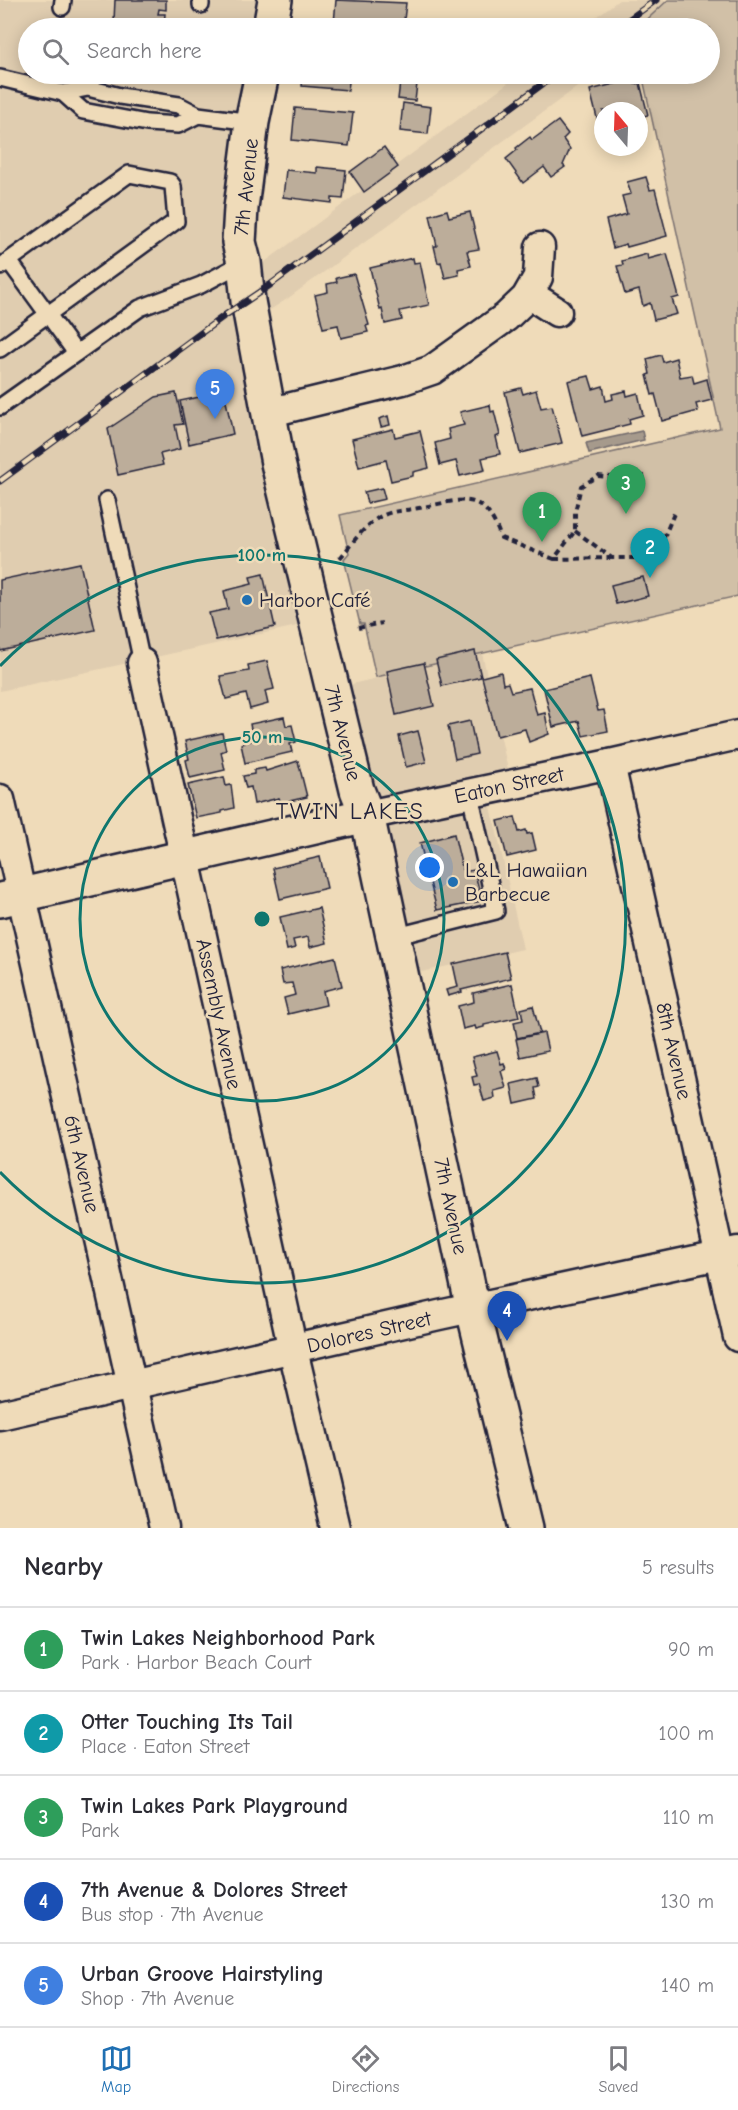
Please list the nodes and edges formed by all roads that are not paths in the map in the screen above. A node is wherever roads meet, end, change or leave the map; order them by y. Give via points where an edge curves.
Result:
1 (275, 0) edge
2 (272, 18) edge
3 (0, 78) edge
4 (18, 82) edge
5 (25, 84) edge
6 (259, 84) edge
7 (63, 93) junction
8 (198, 115) junction
9 (252, 122) junction
10 (540, 247) dead end
11 (244, 262) junction
12 (4, 264) edge
13 (529, 294) junction
14 (557, 312) dead end
15 (47, 314) junction
16 (0, 349) edge
17 (76, 353) junction
18 (0, 407) edge
19 (267, 413) junction
20 (107, 500) dead end
21 (142, 663) joint
22 (738, 735) edge
23 (610, 764) junction
24 (470, 794) junction
25 (0, 799) edge
26 (367, 815) junction
27 (184, 856) junction
28 (10, 898) edge
29 (393, 937) junction
30 (729, 1253) edge
31 (473, 1309) junction
32 (738, 1337) edge
33 (294, 1350) junction
34 (133, 1385) junction
35 (0, 1415) edge
36 (164, 1528) edge
37 (335, 1528) edge
38 (526, 1528) edge

1 - 2 main road
3 - 4 lane
5 - 7 lane
6 - 9 main road, 7th Avenue
7 - 8 lane via 88,88 179,105
7 - 8 lane via 83,111 147,123 178,125
8 - 9 lane
9 - 11 main road, 7th Avenue via 239,242
10 - 13 street via 538,277
11 - 17 lane via 201,285 140,308
11 - 19 main road, 7th Avenue
12 - 15 lane
12 - 15 lane via 129,174 172,184 176,221
13 - 14 street
13 - 19 street via 506,317 426,373
15 - 16 lane
15 - 17 lane
17 - 18 lane
19 - 26 main road, 7th Avenue via 357,790
20 - 21 lane, Assembly Avenue
21 - 27 street, Assembly Avenue
22 - 23 street, Eaton Street
23 - 24 street, Eaton Street
23 - 30 street, 8th Avenue
24 - 26 street, Eaton Street
24 - 29 lane via 496,911
25 - 28 street, 6th Avenue
26 - 27 main road, Eaton Street
26 - 29 main road, 7th Avenue
27 - 28 main road, Eaton Street
27 - 33 street, Assembly Avenue
28 - 34 street, 6th Avenue
29 - 31 main road, 7th Avenue
30 - 31 street, Dolores Street
30 - 32 street, 8th Avenue
31 - 33 street, Dolores Street
31 - 38 main road, 7th Avenue
33 - 34 street, Dolores Street
33 - 37 street, Assembly Avenue
34 - 35 street, Dolores Street
34 - 36 street, 6th Avenue

